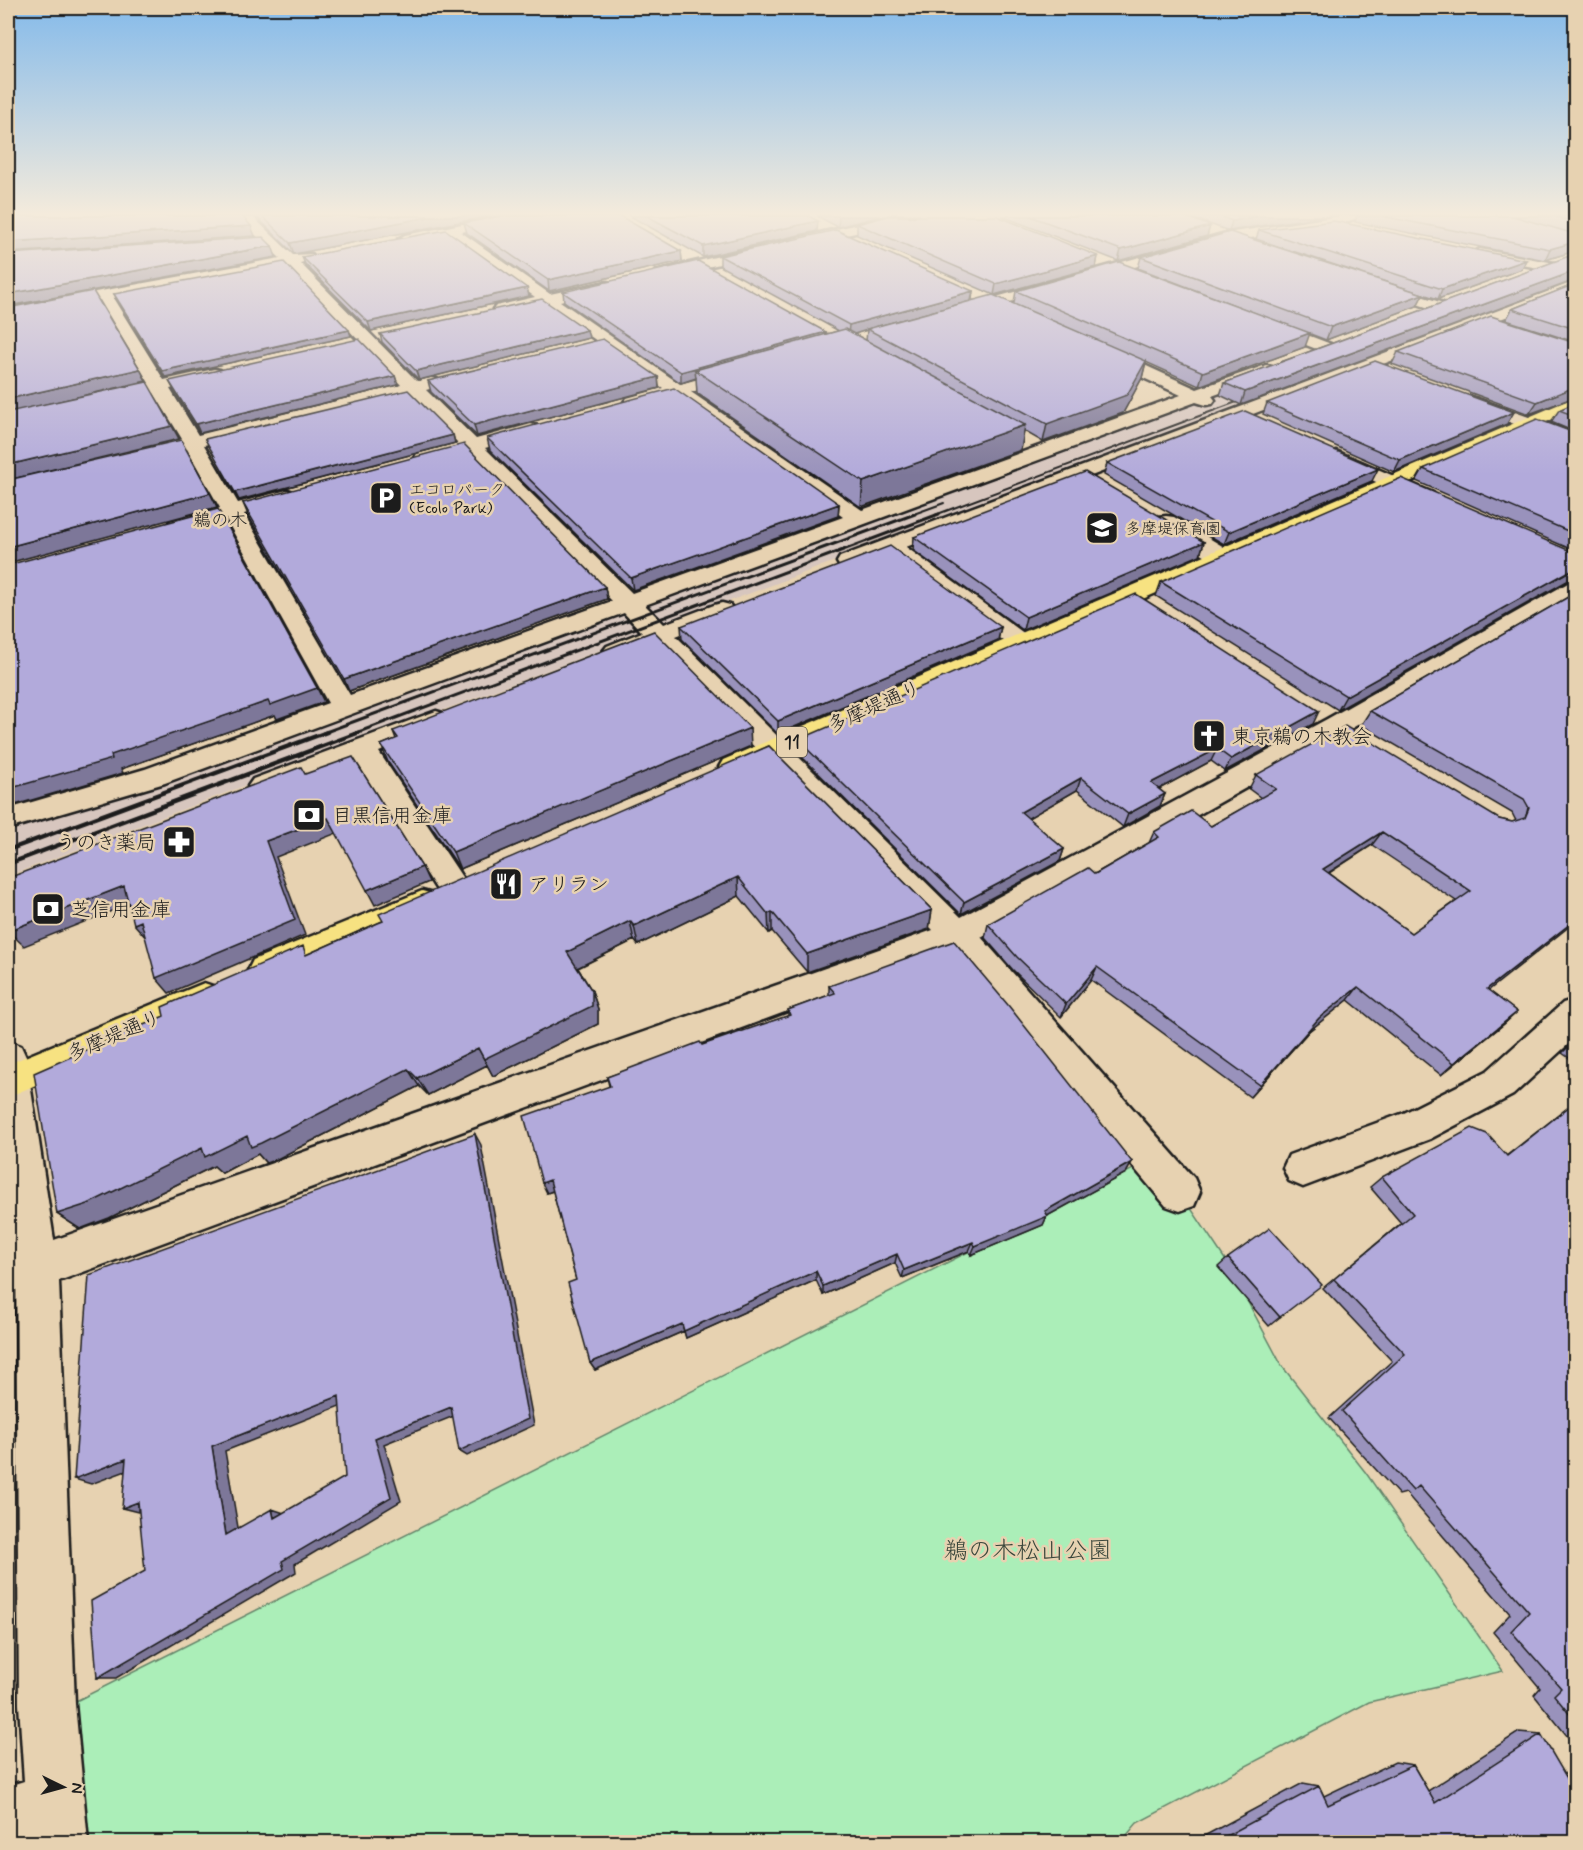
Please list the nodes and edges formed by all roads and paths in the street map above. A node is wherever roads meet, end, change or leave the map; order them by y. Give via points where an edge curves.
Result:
1 (35, 302) edge
2 (109, 302) edge
3 (331, 302) edge
4 (532, 302) edge
5 (551, 302) edge
6 (1427, 302) edge
7 (1448, 302) edge
8 (1539, 302) edge
9 (992, 303) joint
10 (1438, 306) junction
11 (490, 312) edge
12 (8, 313) edge
13 (1014, 313) edge
14 (947, 315) edge
15 (1249, 318) edge
16 (1404, 318) edge
17 (390, 334) edge
18 (367, 339) junction
19 (1348, 339) edge
20 (608, 341) junction
21 (344, 344) edge
22 (585, 346) edge
23 (1089, 347) edge
24 (1325, 347) junction
25 (1370, 364) junction
26 (755, 368) edge
27 (230, 370) edge
28 (1392, 372) edge
29 (447, 379) edge
30 (159, 386) junction
31 (413, 387) junction
32 (677, 391) junction
33 (1197, 395) junction
34 (1458, 397) edge
35 (94, 401) edge
36 (1575, 402) edge
37 (620, 406) edge
38 (1237, 413) junction
39 (1529, 423) junction
40 (551, 424) edge
41 (1269, 427) edge
42 (1022, 440) edge
43 (1575, 441) edge
44 (193, 442) junction
45 (471, 446) junction
46 (1321, 450) edge
47 (1043, 452) junction
48 (124, 459) edge
49 (403, 464) edge
50 (1394, 482) junction
51 (301, 492) edge
52 (1447, 506) edge
53 (233, 511) junction
54 (1151, 514) edge
55 (860, 519) junction
56 (165, 529) edge
57 (890, 546) junction
58 (1221, 555) junction
59 (825, 571) edge
60 (1575, 588) edge
61 (1132, 594) junction
62 (748, 600) edge
63 (1161, 612) edge
64 (643, 618) junction
65 (1020, 642) junction
66 (594, 659) edge
67 (343, 707) junction
68 (461, 710) edge
69 (362, 748) junction
70 (775, 749) junction
71 (710, 777) edge
72 (240, 795) edge
73 (8, 819) edge
74 (464, 885) joint
75 (958, 934) junction
76 (1575, 1014) edge
77 (9, 1073) edge
78 (1303, 1168) dead end
79 (1180, 1192) dead end
80 (37, 1268) junction
81 (40, 1820) edge

1 - 12 street
2 - 30 street
3 - 18 street
4 - 11 street
5 - 20 street
6 - 10 street
7 - 10 street
8 - 25 street via 1494,324
9 - 13 street
9 - 14 street
10 - 16 street
15 - 24 street
17 - 18 street
18 - 21 street
18 - 31 street
19 - 24 street
20 - 22 street
20 - 32 street
23 - 33 street
24 - 33 street
25 - 28 street
25 - 38 street
26 - 32 street
27 - 30 street
29 - 31 street
30 - 35 street
30 - 44 street
31 - 44 street
31 - 45 street
32 - 37 street
32 - 55 street
33 - 38 street
33 - 47 street
34 - 39 street
36 - 39 main road, 多摩堤通り / 11
38 - 41 street
38 - 57 street via 1092,479
39 - 43 street
39 - 50 main road, 多摩堤通り / 11
40 - 45 street
42 - 47 street
44 - 48 street
44 - 53 street
45 - 49 street
45 - 64 street
46 - 50 street
47 - 55 street
50 - 52 street
50 - 58 main road, 多摩堤通り / 11
51 - 53 street
53 - 56 street
53 - 67 street
54 - 58 street
55 - 64 street
57 - 59 street
57 - 65 street
58 - 61 main road, 多摩堤通り / 11
60 - 75 street via 1337,725
61 - 63 street
61 - 65 main road, 多摩堤通り / 11
62 - 64 street
64 - 66 street
64 - 67 street
64 - 70 street
65 - 70 main road, 多摩堤通り / 11
67 - 73 street via 155,776
68 - 69 street
69 - 72 street
69 - 74 street
70 - 71 main road, 多摩堤通り / 11
70 - 75 street
74 - 77 main road, 多摩堤通り via 232,985
75 - 79 street
75 - 80 street
76 - 78 street via 1500,1083 1416,1126
77 - 80 street
80 - 81 street via 47,1704

